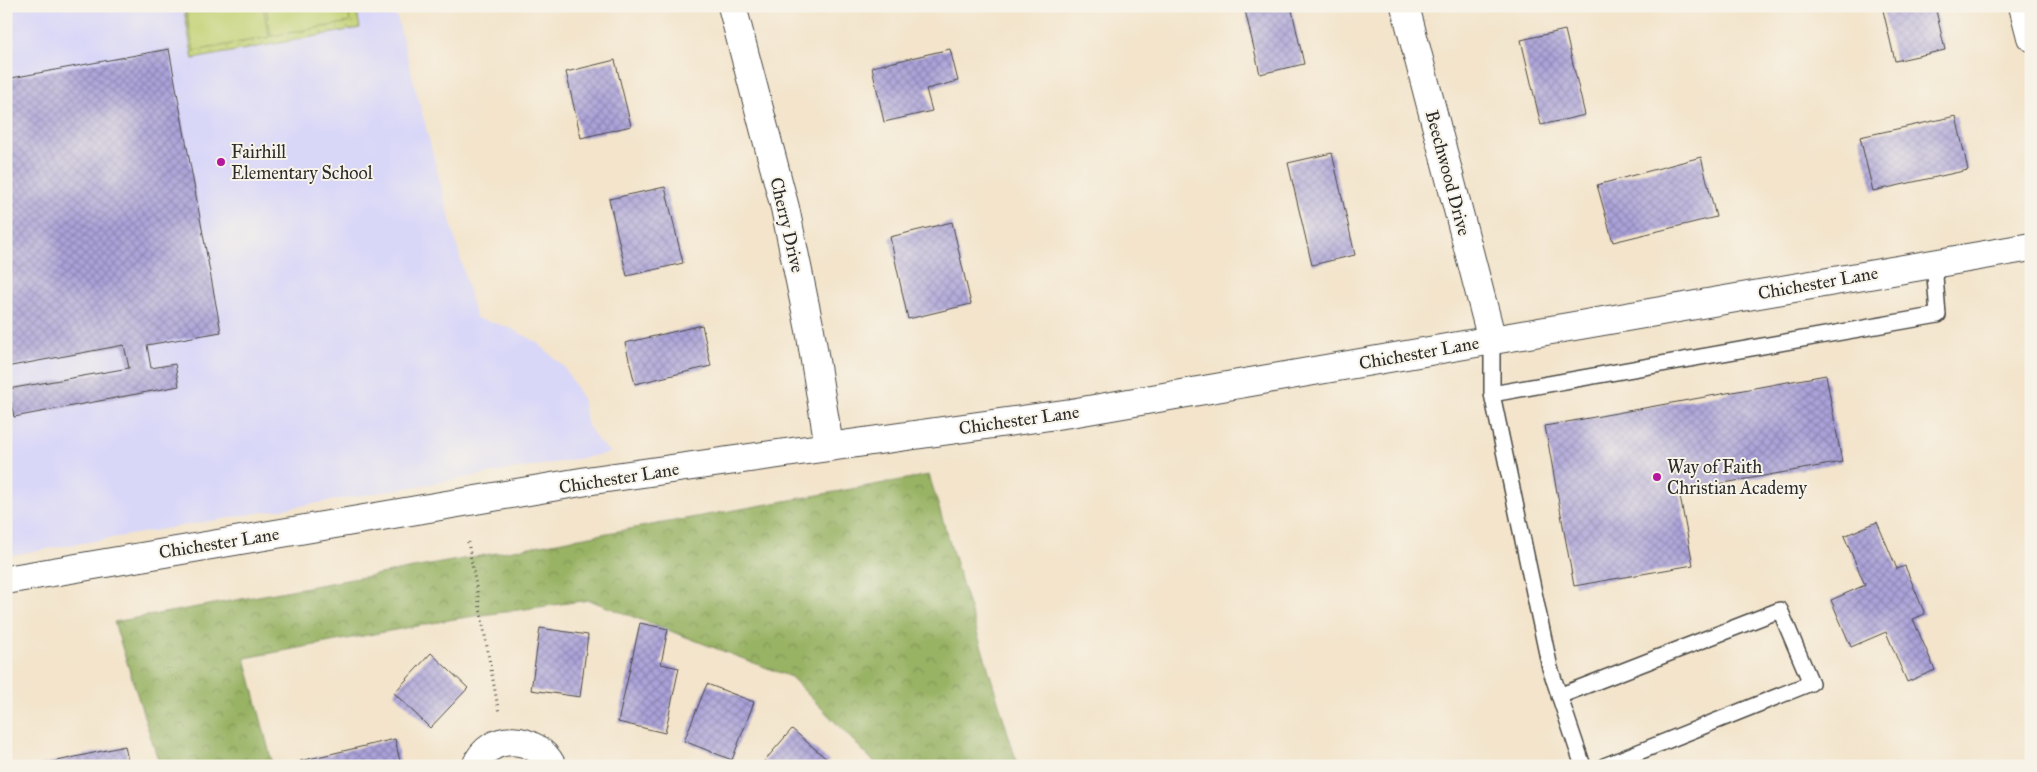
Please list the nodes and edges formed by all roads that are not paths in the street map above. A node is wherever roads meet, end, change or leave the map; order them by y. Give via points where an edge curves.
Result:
1 (732, 6) edge
2 (1405, 6) edge
3 (2023, 6) edge
4 (2031, 37) edge
5 (2031, 247) edge
6 (1934, 263) junction
7 (1492, 340) junction
8 (1492, 394) junction
9 (829, 446) junction
10 (6, 580) edge
11 (1559, 696) junction
12 (476, 766) edge
13 (552, 766) edge
14 (1583, 766) edge
15 (1604, 766) edge

1 - 9 street, Cherry Drive via 785,208
2 - 7 street, Beechwood Drive
3 - 4 street
5 - 6 street, Chichester Lane
6 - 7 street, Chichester Lane
6 - 8 lane via 1938,315
7 - 8 lane
7 - 9 street, Chichester Lane via 1070,413
8 - 11 lane via 1550,668
9 - 10 street, Chichester Lane via 593,480
11 - 14 lane
11 - 15 lane via 1780,610 1812,683
12 - 13 street via 488,750 512,740 538,748

